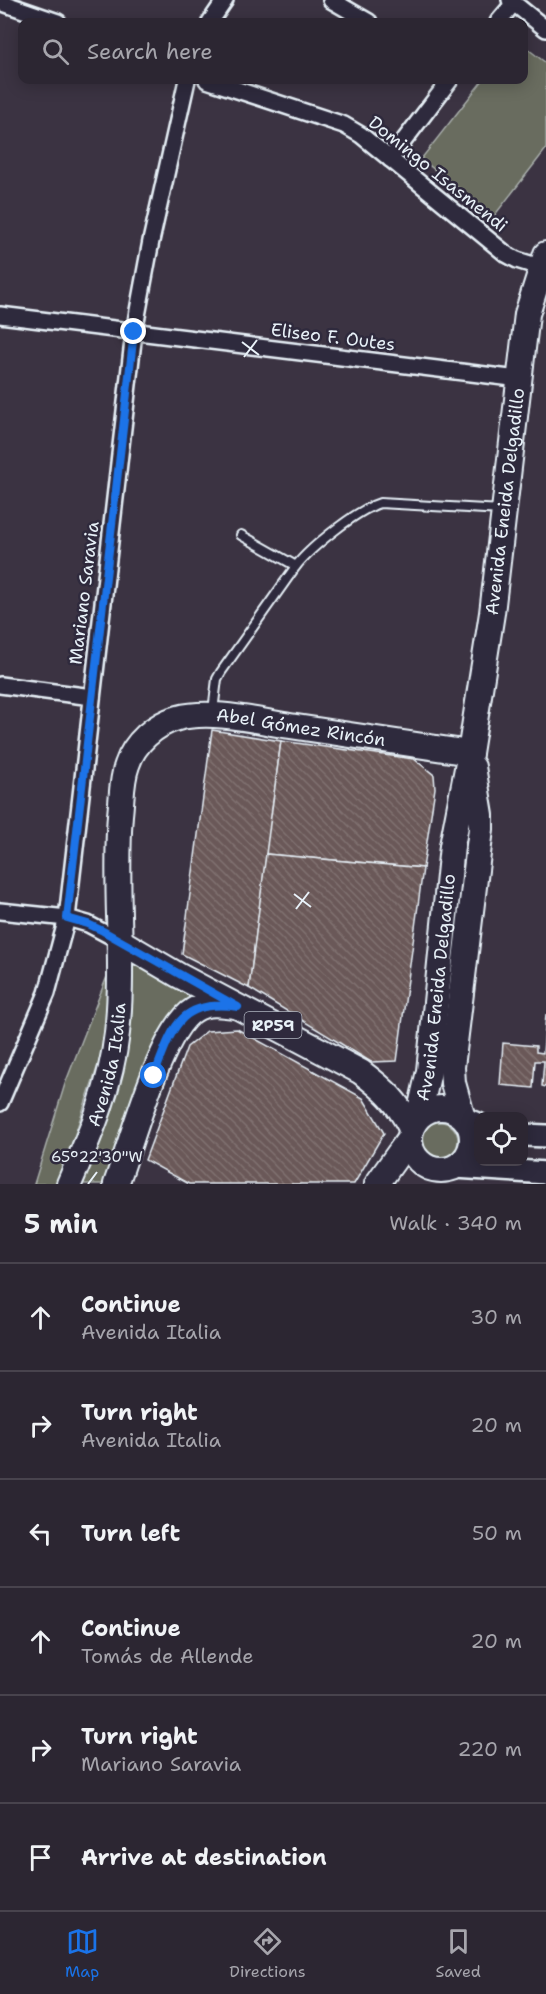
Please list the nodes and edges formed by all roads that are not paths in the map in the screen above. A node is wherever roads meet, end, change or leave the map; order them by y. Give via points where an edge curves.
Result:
1 (225, 0) edge
2 (332, 0) edge
3 (0, 2) edge
4 (512, 2) edge
5 (46, 18) edge
6 (213, 18) edge
7 (362, 18) edge
8 (501, 18) edge
9 (546, 29) edge
10 (186, 84) edge
11 (219, 84) edge
12 (447, 84) edge
13 (390, 159) junction
14 (544, 263) edge
15 (0, 315) edge
16 (134, 332) junction
17 (519, 379) junction
18 (504, 510) junction
19 (241, 535) dead end
20 (296, 566) junction
21 (0, 685) edge
22 (92, 697) junction
23 (213, 716) junction
24 (140, 743) joint
25 (470, 753) junction
26 (0, 910) edge
27 (67, 918) junction
28 (120, 941) junction
29 (238, 1007) junction
30 (0, 1103) edge
31 (469, 1120) edge
32 (413, 1127) junction
33 (528, 1135) edge
34 (546, 1136) edge
35 (546, 1173) edge
36 (437, 1174) edge
37 (514, 1177) edge
38 (69, 1184) edge
39 (116, 1184) edge
40 (377, 1184) edge

1 - 6 street
2 - 7 street
3 - 5 street
4 - 8 street
4 - 9 street
10 - 16 street, Mariano Saravia
11 - 13 street, Domingo Isasmendi via 344,125
12 - 13 street
13 - 14 street, Domingo Isasmendi via 506,254 517,260
14 - 17 main road, Avenida Eneida Delgadillo via 527,314
15 - 16 street, Eliseo F. Outes
16 - 17 street, Eliseo F. Outes
16 - 22 street, Mariano Saravia
17 - 18 main road, Avenida Eneida Delgadillo
18 - 20 lane via 380,503 304,555
18 - 25 main road, Avenida Eneida Delgadillo
19 - 20 lane
20 - 23 lane via 217,679
21 - 22 street
22 - 27 street, Mariano Saravia
23 - 24 main road, Abel Gómez Rincón via 177,718 154,728
23 - 25 main road, Abel Gómez Rincón
24 - 28 main road, Avenida Italia via 127,765 123,783 118,838
25 - 31 main road, Avenida Eneida Delgadillo via 481,829 452,1067 453,1083
25 - 32 main road, Avenida Eneida Delgadillo via 452,846 429,1071
26 - 27 street
27 - 28 street
27 - 30 street, Mariano Saravia via 47,993
28 - 29 main road, RP59
28 - 38 main road, Avenida Italia via 112,1063 97,1119
29 - 32 main road, RP59 via 361,1072 385,1089
29 - 39 main road, RP59 via 206,1005 185,1016 175,1029
31 - 32 main road via 441,1107 433,1108
31 - 36 main road via 472,1146 468,1155
32 - 36 main road via 414,1156
32 - 40 main road, Avenida Eneida Delgadillo
33 - 34 main road
35 - 37 main road
36 - 37 main road

